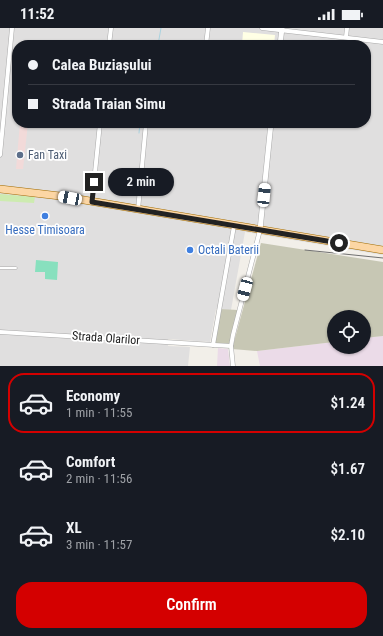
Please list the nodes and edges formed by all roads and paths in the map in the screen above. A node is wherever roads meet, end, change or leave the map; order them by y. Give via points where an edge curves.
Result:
1 (12, 28) edge
2 (111, 28) edge
3 (208, 28) edge
4 (262, 28) edge
5 (347, 28) edge
6 (281, 29) edge
7 (346, 37) junction
8 (110, 40) edge
9 (207, 40) edge
10 (280, 40) edge
11 (368, 40) edge
12 (371, 40) edge
13 (383, 42) edge
14 (0, 85) edge
15 (5, 86) junction
16 (99, 128) edge
17 (146, 128) edge
18 (271, 128) edge
19 (0, 155) edge
20 (0, 189) edge
21 (92, 202) junction
22 (138, 210) junction
23 (234, 226) junction
24 (260, 230) junction
25 (383, 250) edge
26 (0, 268) edge
27 (16, 268) dead end
28 (0, 332) edge
29 (213, 345) junction
30 (230, 346) junction
31 (233, 366) edge

1 - 15 street
2 - 8 street
3 - 9 street
4 - 6 street
5 - 7 street
6 - 7 street
6 - 10 street
7 - 11 street
12 - 13 street
14 - 15 street
15 - 19 street
16 - 21 street
17 - 22 street
18 - 24 street
20 - 21 main road
21 - 22 main road
22 - 23 main road
23 - 24 main road
23 - 29 street
24 - 25 main road
24 - 30 street
26 - 27 lane
28 - 29 street, Strada Olarilor
29 - 30 street, Strada Olarilor
30 - 31 street

